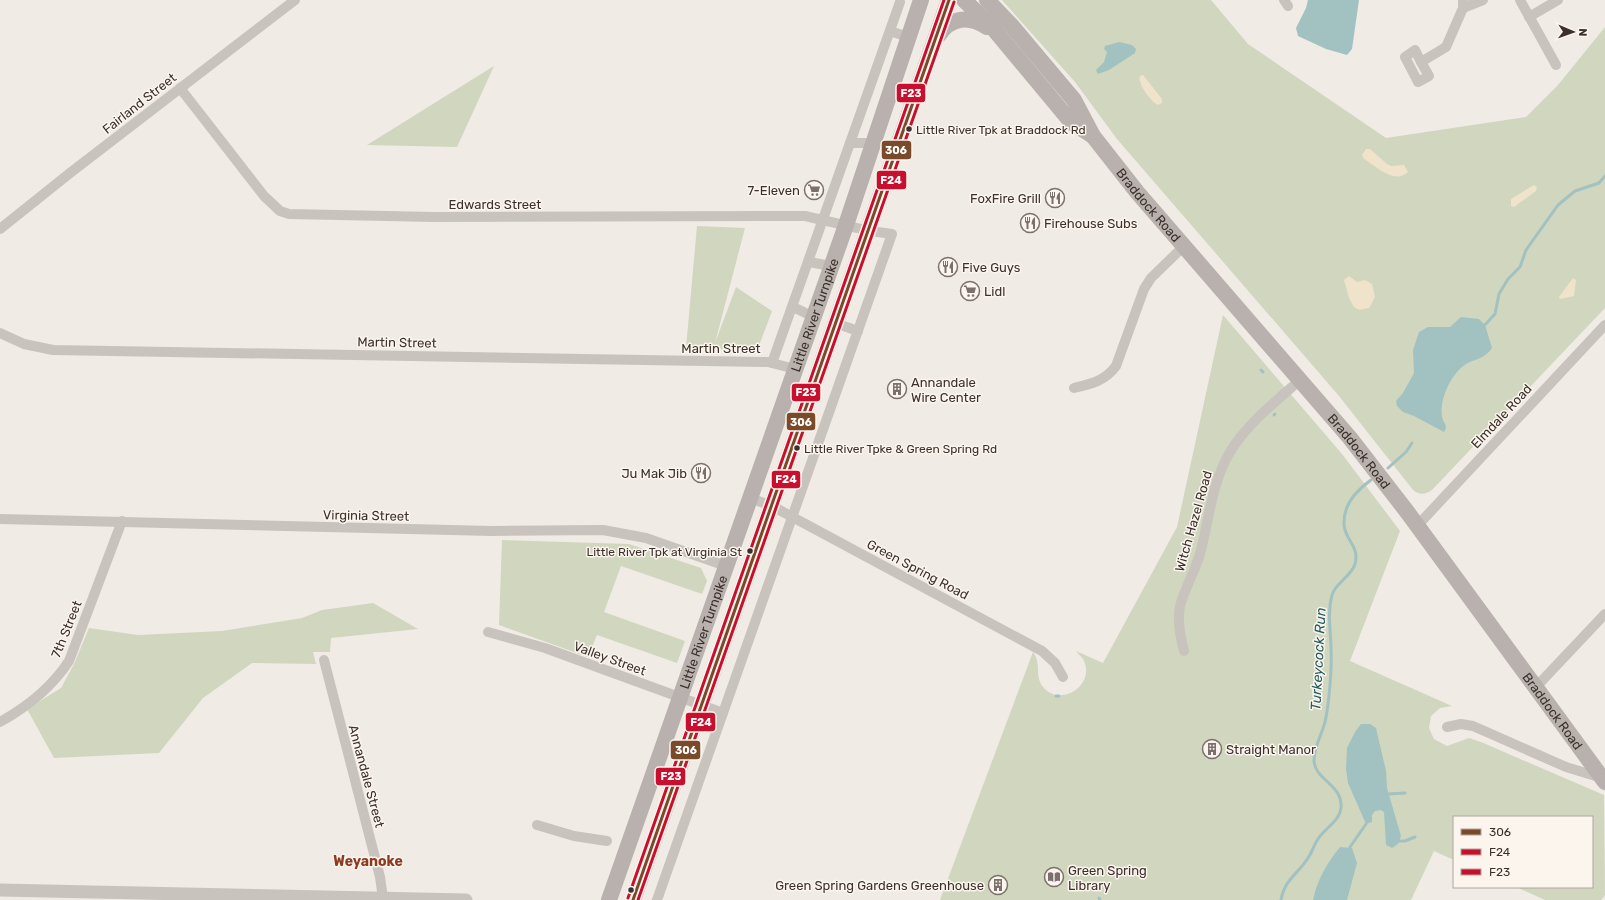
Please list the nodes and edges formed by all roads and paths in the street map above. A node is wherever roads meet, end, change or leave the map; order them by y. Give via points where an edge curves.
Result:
1 (295, 0) edge
2 (921, 0) edge
3 (949, 0) edge
4 (964, 0) edge
5 (987, 0) edge
6 (1483, 0) edge
7 (1520, 0) edge
8 (1558, 0) edge
9 (900, 2) dead end
10 (1463, 4) edge
11 (1529, 17) junction
12 (890, 31) junction
13 (998, 35) junction
14 (908, 37) junction
15 (932, 46) junction
16 (1421, 62) dead end
17 (1556, 65) dead end
18 (180, 88) junction
19 (1093, 136) junction
20 (850, 143) junction
21 (873, 143) junction
22 (824, 220) junction
23 (846, 225) junction
24 (0, 229) edge
25 (867, 232) junction
26 (1184, 246) junction
27 (809, 262) junction
28 (832, 266) junction
29 (793, 308) junction
30 (814, 317) junction
31 (836, 323) junction
32 (1605, 325) edge
33 (858, 331) junction
34 (0, 334) edge
35 (772, 363) junction
36 (795, 368) junction
37 (1300, 380) junction
38 (1074, 388) dead end
39 (750, 498) junction
40 (772, 506) junction
41 (792, 516) junction
42 (0, 519) edge
43 (122, 521) junction
44 (1417, 526) junction
45 (726, 566) junction
46 (1605, 614) edge
47 (488, 632) dead end
48 (1184, 651) dead end
49 (324, 660) dead end
50 (1063, 677) dead end
51 (1536, 688) junction
52 (680, 698) junction
53 (701, 706) junction
54 (723, 713) junction
55 (0, 722) edge
56 (1447, 727) dead end
57 (1604, 780) edge
58 (537, 826) dead end
59 (607, 841) dead end
60 (0, 890) edge
61 (79, 896) edge
62 (197, 897) edge
63 (320, 898) edge
64 (382, 898) junction
65 (437, 900) edge
66 (466, 900) edge
67 (609, 900) edge
68 (633, 900) edge
69 (657, 900) edge

1 - 18 street, Fairland Street
2 - 14 main road, Little River Turnpike
3 - 15 main road, Little River Turnpike
4 - 13 main road, Braddock Road
5 - 19 main road, Braddock Road via 1035,52 1074,100
6 - 10 street
7 - 11 street
8 - 11 street
9 - 12 street
10 - 16 street via 1446,47
11 - 17 street
12 - 14 street
12 - 20 street
13 - 15 main road via 979,22 965,18 947,26
13 - 19 main road, Braddock Road via 1070,122
14 - 21 main road, Little River Turnpike
15 - 25 main road, Little River Turnpike
18 - 22 street, Edwards Street via 268,201 280,211 289,214 451,217 805,216
18 - 24 street, Fairland Street
19 - 26 main road, Braddock Road
20 - 21 street
20 - 22 street
21 - 23 main road, Little River Turnpike
22 - 23 street, Edwards Street
22 - 27 street
23 - 25 street, Edwards Street
23 - 28 main road, Little River Turnpike
25 - 31 main road, Little River Turnpike
25 - 33 street, Edwards Street via 892,234
26 - 37 main road, Braddock Road
26 - 38 street via 1151,278 1144,289 1116,366 1111,373 1096,382
27 - 28 street
27 - 29 street
28 - 30 main road, Little River Turnpike
29 - 30 street
29 - 35 street
30 - 36 main road, Little River Turnpike
31 - 33 street
31 - 40 main road, Little River Turnpike
32 - 44 street, Elmdale Road
33 - 41 street
34 - 35 street, Martin Street via 24,344 53,350
35 - 36 street, Martin Street
36 - 39 main road, Little River Turnpike
37 - 44 main road, Braddock Road via 1350,438
37 - 48 street, Witch Hazel Road via 1272,404 1230,451 1217,480 1199,555 1180,606 1179,632
39 - 40 street, Green Spring Road
39 - 45 main road, Little River Turnpike
40 - 41 street, Green Spring Road
40 - 53 main road, Little River Turnpike
41 - 50 street, Green Spring Road via 1042,651 1055,663
41 - 54 street
42 - 43 street, Virginia Street
43 - 45 street, Virginia Street via 492,531 603,530 646,538
43 - 55 street, 7th Street via 69,661 48,687
44 - 51 main road, Braddock Road
45 - 52 main road, Little River Turnpike
46 - 51 street
47 - 52 street, Valley Street via 545,648
49 - 64 street, Annandale Street via 380,877
51 - 57 main road, Braddock Road
52 - 53 street, Valley Street
52 - 67 main road, Little River Turnpike
53 - 54 street, Valley Street
53 - 68 main road, Little River Turnpike
54 - 69 street
56 - 57 street via 1461,724 1473,726 1566,767
58 - 59 street via 574,836
60 - 61 street
61 - 62 street
62 - 63 street
63 - 64 street
64 - 65 street
65 - 66 street

